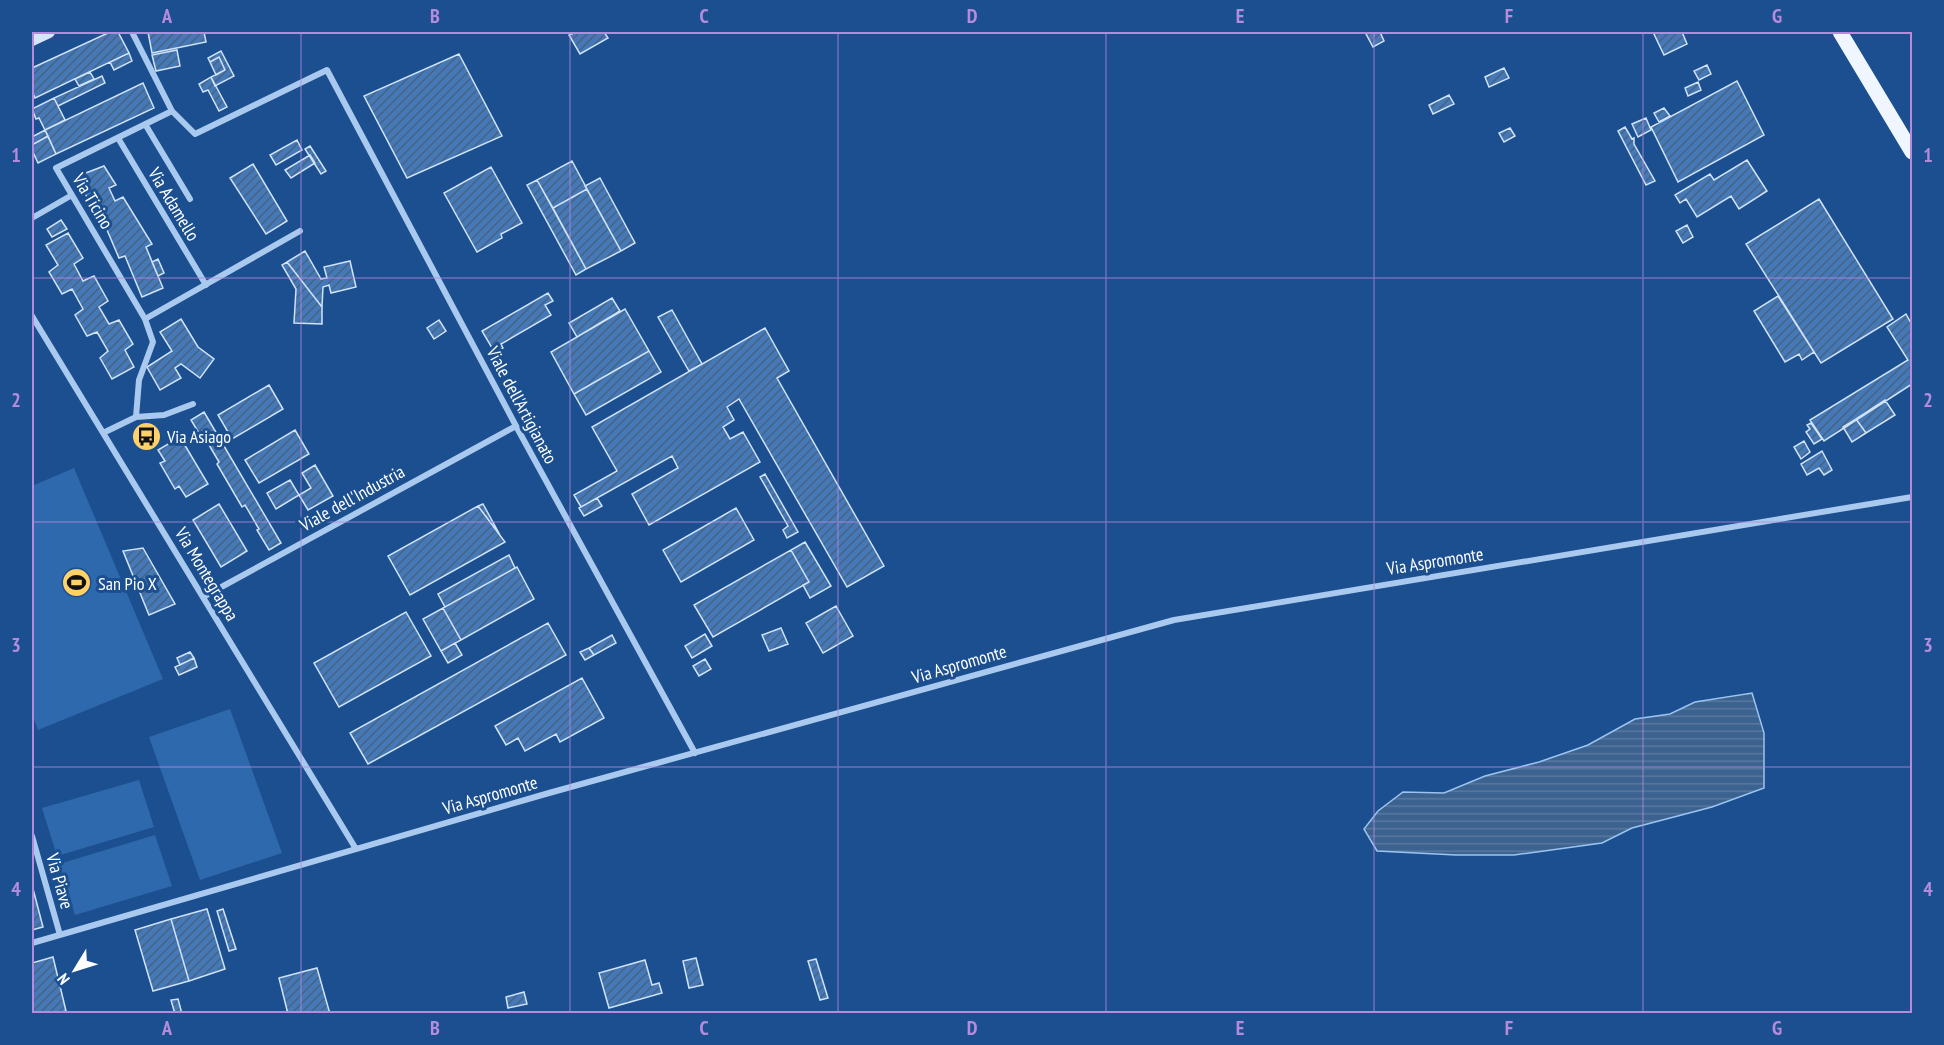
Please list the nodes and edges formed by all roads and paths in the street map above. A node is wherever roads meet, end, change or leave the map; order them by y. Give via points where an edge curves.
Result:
1 (49, 32) edge
2 (132, 32) edge
3 (1840, 32) edge
4 (32, 40) edge
5 (172, 111) junction
6 (145, 124) junction
7 (118, 138) junction
8 (1912, 152) edge
9 (72, 195) junction
10 (190, 199) dead end
11 (32, 218) edge
12 (300, 231) dead end
13 (206, 285) junction
14 (32, 316) edge
15 (145, 319) junction
16 (193, 404) dead end
17 (136, 417) junction
18 (516, 426) junction
19 (103, 433) junction
20 (1912, 497) edge
21 (203, 597) junction
22 (695, 753) junction
23 (32, 836) edge
24 (356, 849) junction
25 (60, 935) junction
26 (32, 943) edge

1 - 4 main road
2 - 5 street
3 - 8 main road
5 - 6 street, Via Ticino
5 - 18 street, Viale dell'Artigianato via 195,134 327,70
6 - 7 street, Via Ticino
6 - 10 street, Via Adamello
7 - 9 street, Via Ticino via 56,168
7 - 13 street, Via Adamello
9 - 11 street
9 - 15 street, Via Ticino
12 - 13 street
13 - 15 street
14 - 19 street, Via Montegrappa
15 - 17 street, Via Ticino via 153,342 139,380
16 - 17 street via 164,415
17 - 19 street
18 - 21 street, Viale dell'Industria
18 - 22 street, Viale dell'Artigianato
19 - 21 street, Via Montegrappa
20 - 22 street, Via Aspromonte via 1174,620
21 - 24 street, Via Montegrappa
22 - 24 street, Via Aspromonte
23 - 25 street, Via Piave
24 - 25 street, Via Aspromonte
25 - 26 street, Via Aspromonte

